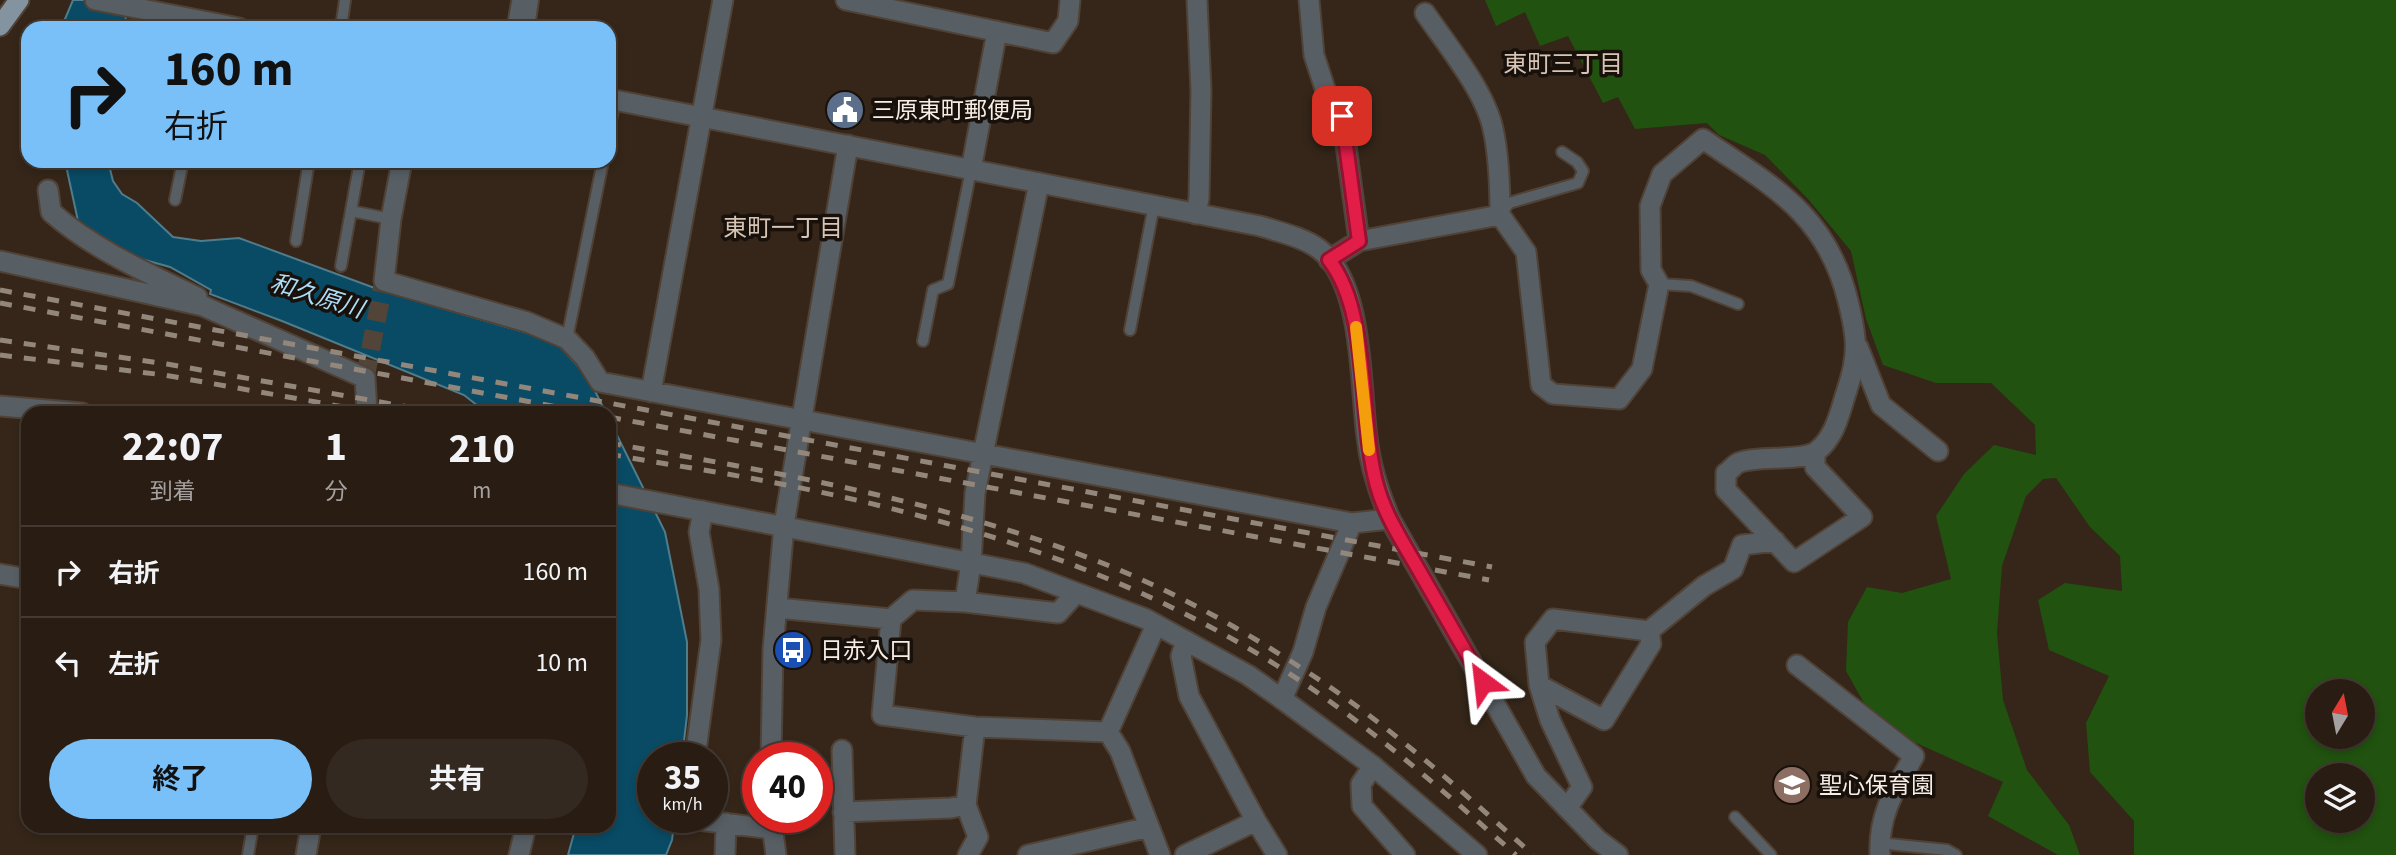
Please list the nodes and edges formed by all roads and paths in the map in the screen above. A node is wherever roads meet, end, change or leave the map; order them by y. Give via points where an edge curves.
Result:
1 (19, 0) edge
2 (95, 0) edge
3 (345, 0) edge
4 (522, 0) edge
5 (533, 0) edge
6 (723, 0) edge
7 (846, 0) edge
8 (1070, 0) edge
9 (1197, 0) edge
10 (1309, 0) edge
11 (155, 8) edge
12 (1425, 13) dead end
13 (197, 21) edge
14 (342, 21) edge
15 (518, 21) edge
16 (530, 21) edge
17 (0, 26) edge
18 (997, 31) junction
19 (616, 101) edge
20 (701, 117) junction
21 (848, 145) junction
22 (1562, 152) dead end
23 (182, 168) edge
24 (308, 168) edge
25 (359, 168) edge
26 (401, 168) edge
27 (602, 168) edge
28 (971, 170) junction
29 (1039, 183) junction
30 (48, 190) dead end
31 (176, 200) dead end
32 (1154, 205) junction
33 (351, 211) junction
34 (1196, 214) junction
35 (1500, 215) junction
36 (391, 219) junction
37 (296, 241) dead end
38 (1359, 241) junction
39 (1329, 260) junction
40 (0, 261) edge
41 (341, 266) dead end
42 (1660, 284) junction
43 (1738, 304) dead end
44 (202, 306) junction
45 (1130, 330) dead end
46 (567, 339) junction
47 (922, 341) dead end
48 (1857, 346) junction
49 (651, 392) junction
50 (0, 405) edge
51 (367, 406) edge
52 (21, 407) edge
53 (801, 421) junction
54 (1938, 451) dead end
55 (1815, 454) junction
56 (982, 455) junction
57 (616, 494) edge
58 (703, 511) junction
59 (1390, 519) junction
60 (1352, 523) junction
61 (784, 525) junction
62 (1775, 541) junction
63 (971, 563) junction
64 (0, 574) edge
65 (21, 578) edge
66 (1076, 593) junction
67 (965, 602) junction
68 (777, 608) junction
69 (891, 619) junction
70 (1156, 625) junction
71 (1649, 631) junction
72 (1186, 641) junction
73 (1797, 665) dead end
74 (1539, 685) junction
75 (1282, 699) junction
76 (975, 727) junction
77 (1108, 732) junction
78 (697, 742) edge
79 (771, 742) edge
80 (842, 750) dead end
81 (1373, 766) junction
82 (966, 805) junction
83 (1567, 808) junction
84 (843, 812) junction
85 (1735, 817) dead end
86 (1256, 821) junction
87 (1149, 827) junction
88 (252, 833) edge
89 (310, 833) edge
90 (524, 833) edge
91 (726, 833) edge
92 (773, 833) edge
93 (1879, 849) edge
94 (248, 855) edge
95 (306, 855) edge
96 (519, 855) edge
97 (725, 855) edge
98 (776, 855) edge
99 (845, 855) edge
100 (968, 855) edge
101 (1028, 855) edge
102 (1160, 855) edge
103 (1185, 855) edge
104 (1277, 855) edge
105 (1405, 855) edge
106 (1477, 855) edge
107 (1618, 855) edge
108 (1770, 855) edge
109 (1956, 855) edge

1 - 17 main road
2 - 11 street
3 - 14 lane
4 - 15 street
5 - 16 lane
6 - 20 street
7 - 18 street
8 - 18 street via 1069,21 1053,43
9 - 34 street via 1201,91
10 - 38 street via 1314,55 1328,98 1342,116
11 - 13 street
12 - 35 street via 1488,112
18 - 28 street
19 - 20 street
20 - 21 street
20 - 49 street
21 - 28 street
21 - 53 street
22 - 35 lane via 1583,171 1578,183 1509,203
23 - 31 lane
24 - 37 lane
25 - 33 lane
26 - 36 street
27 - 46 lane
28 - 29 street
28 - 47 lane via 948,284 933,290
29 - 32 street
29 - 56 street
30 - 44 street via 51,212 65,225 199,298
32 - 34 street
32 - 45 lane
33 - 36 lane
33 - 41 lane
34 - 39 street via 1293,236
35 - 38 street
35 - 42 street via 1526,252 1541,385 1553,394 1619,399 1642,369
36 - 46 street via 384,281 527,322
38 - 39 street
39 - 59 street via 1348,295 1356,324 1367,440 1377,487
40 - 44 street
42 - 43 lane via 1691,286
42 - 48 street via 1651,270 1650,205 1662,174 1703,139 1779,190 1819,231 1841,273
44 - 51 street via 365,378
46 - 49 street via 600,382
48 - 54 street via 1881,405
48 - 55 street via 1853,374 1831,438
49 - 53 street
50 - 52 street
53 - 56 street
53 - 61 street
55 - 62 street via 1738,463 1726,474 1726,489
55 - 62 street via 1815,467 1862,517 1794,562
56 - 60 street
56 - 63 street
57 - 58 street
58 - 61 street
58 - 78 street via 699,532 709,589 711,640
59 - 60 street
59 - 83 street via 1536,776
60 - 75 street
61 - 63 street
61 - 68 street
62 - 71 street via 1742,545 1733,569 1704,586
63 - 66 street via 1024,573
63 - 67 street
64 - 65 street
66 - 67 street via 1058,613
66 - 70 street
67 - 69 street via 913,600
68 - 69 street
68 - 79 street
69 - 76 street via 882,715
70 - 72 street
70 - 77 street
71 - 74 street via 1553,619 1535,642
71 - 74 street via 1651,644 1604,720
72 - 75 street
72 - 86 street via 1181,656 1189,696
73 - 93 street via 1914,756 1887,802
74 - 83 street via 1550,720 1583,787
75 - 81 street
76 - 77 street
76 - 82 street
77 - 87 street
80 - 84 street
81 - 105 street via 1361,784 1362,806
81 - 106 street
82 - 84 street
82 - 100 street via 978,837
83 - 107 street
84 - 99 street
85 - 108 lane
86 - 103 street
86 - 104 street
87 - 101 street
87 - 102 street
88 - 94 lane
89 - 95 street
90 - 96 street
91 - 97 street
92 - 98 street
93 - 109 lane via 1947,850

